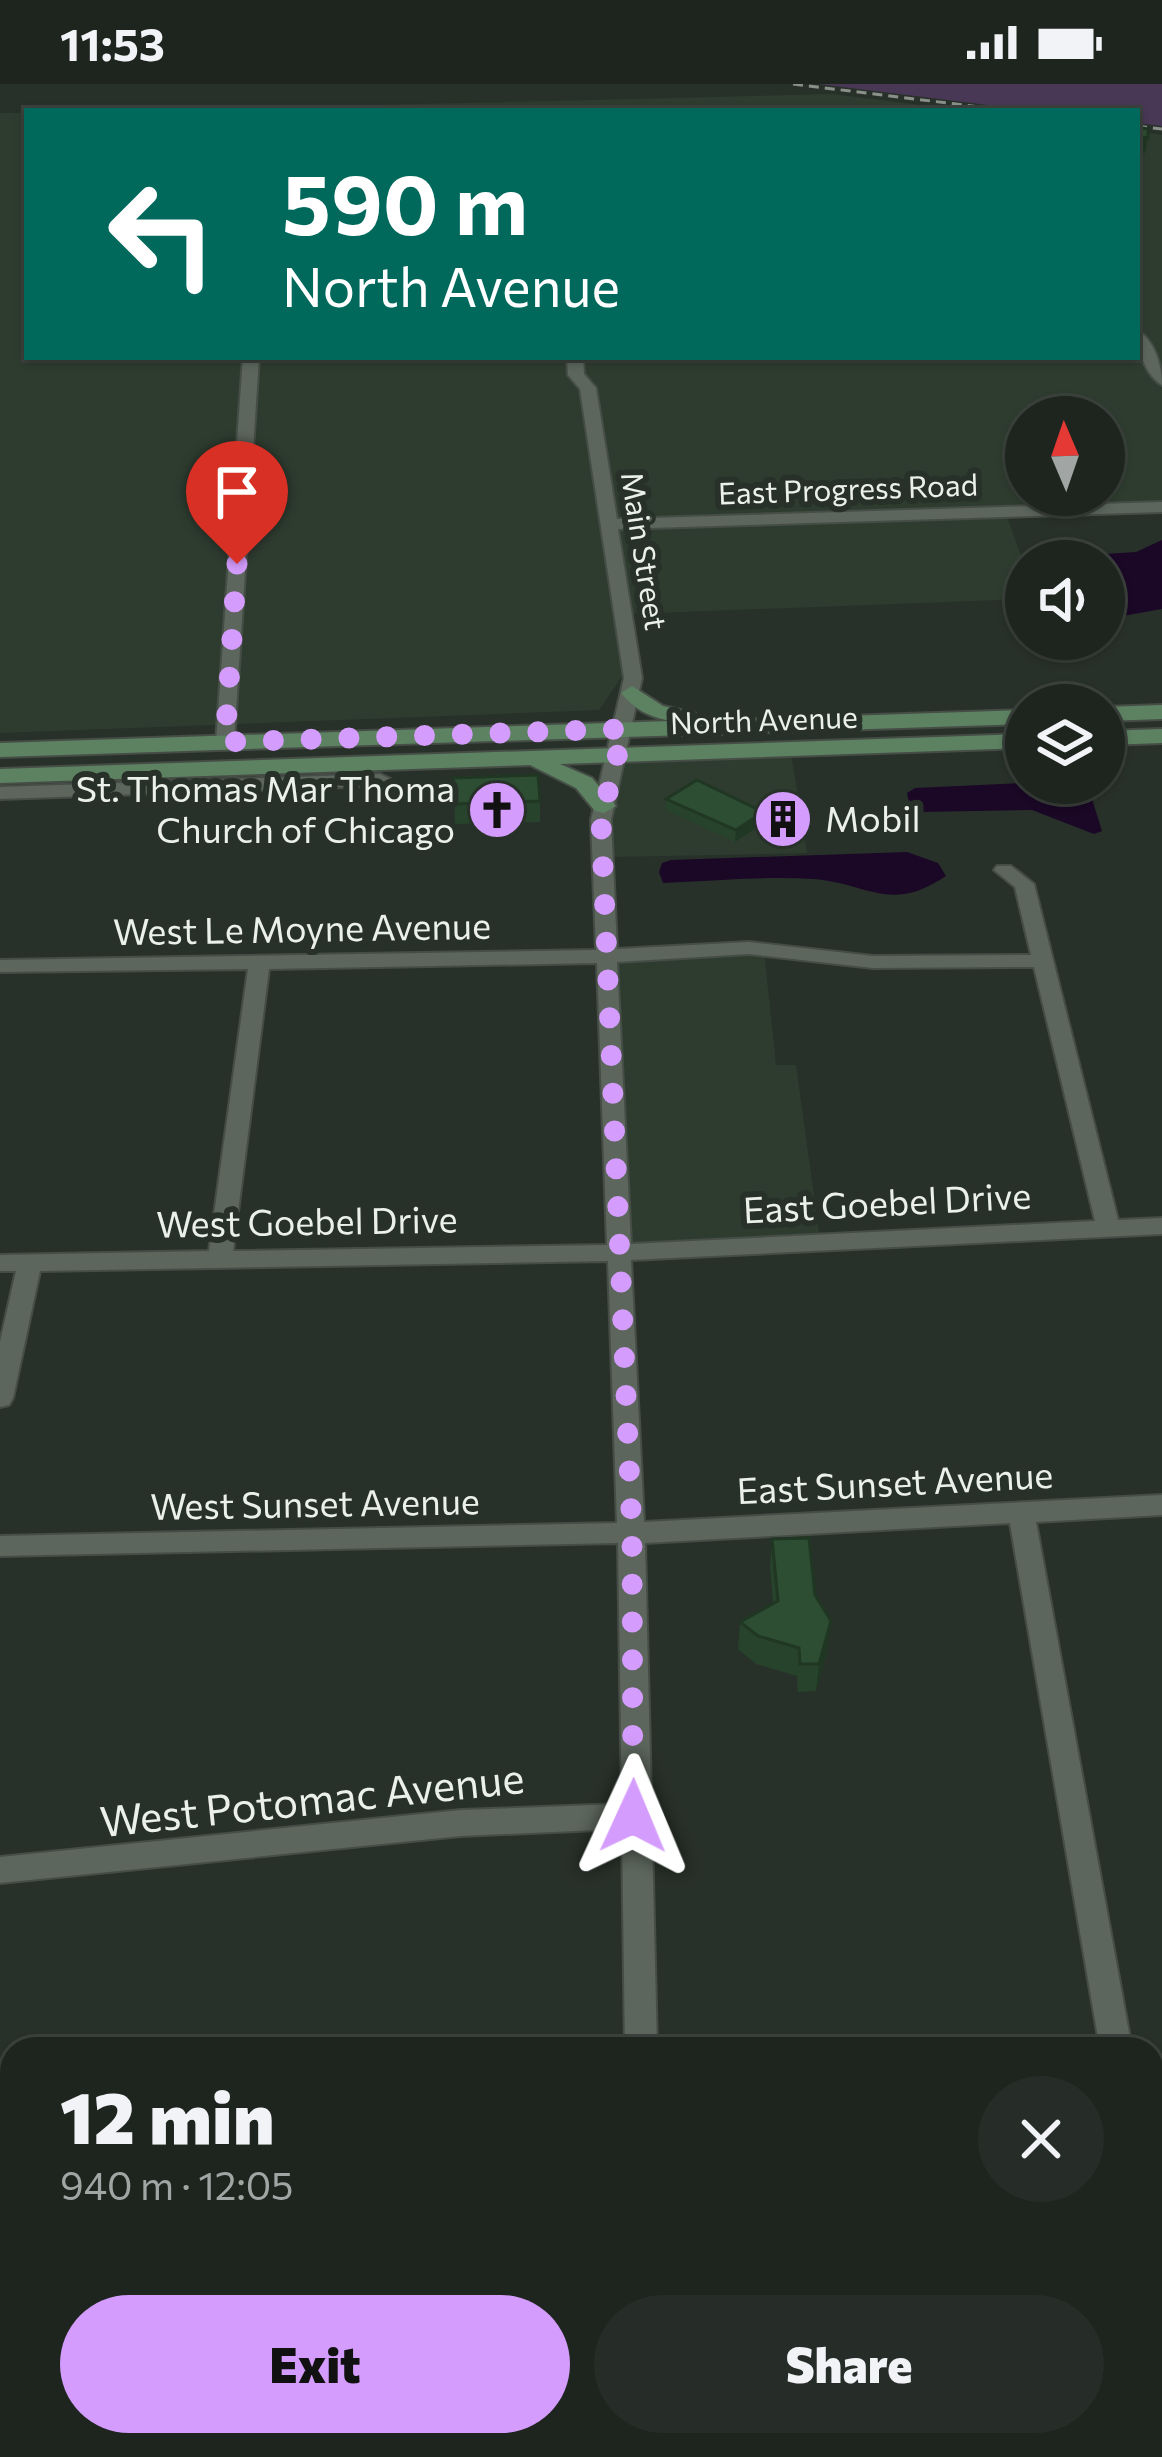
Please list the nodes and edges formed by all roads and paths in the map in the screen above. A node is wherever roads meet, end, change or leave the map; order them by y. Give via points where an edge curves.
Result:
1 (1140, 340) edge
2 (251, 360) edge
3 (575, 360) edge
4 (1162, 380) edge
5 (1162, 507) edge
6 (608, 524) junction
7 (632, 693) junction
8 (1162, 712) edge
9 (1125, 713) edge
10 (1005, 718) edge
11 (734, 726) junction
12 (624, 729) junction
13 (1162, 736) edge
14 (1125, 737) edge
15 (225, 742) junction
16 (1005, 742) edge
17 (0, 750) edge
18 (616, 757) junction
19 (524, 760) junction
20 (0, 776) edge
21 (404, 790) dead end
22 (0, 793) edge
23 (604, 806) junction
24 (1004, 870) dead end
25 (606, 957) junction
26 (259, 962) junction
27 (1044, 962) junction
28 (0, 966) edge
29 (1162, 1226) edge
30 (1108, 1228) junction
31 (615, 1253) junction
32 (220, 1259) junction
33 (30, 1262) junction
34 (0, 1263) edge
35 (0, 1398) edge
36 (1162, 1505) edge
37 (1021, 1512) junction
38 (632, 1533) junction
39 (0, 1546) edge
40 (633, 1816) junction
41 (0, 1870) edge
42 (641, 2037) edge
43 (1115, 2037) edge

1 - 4 street
2 - 15 street
3 - 6 street, Main Street via 589,388
5 - 6 street, East Progress Road
6 - 7 street, Main Street
7 - 11 main road via 656,711
7 - 12 street, Main Street
8 - 9 main road
10 - 11 main road, North Avenue
11 - 12 main road, North Avenue
12 - 15 main road, North Avenue
12 - 18 street, Main Street
13 - 14 main road
15 - 17 main road, North Avenue
16 - 18 main road, North Avenue
18 - 19 main road, North Avenue
18 - 23 street, Main Street
19 - 20 main road, North Avenue
19 - 23 main road via 567,772
21 - 22 street via 380,780
23 - 25 street, Main Street
24 - 27 street via 1024,884
25 - 26 street, West Le Moyne Avenue
25 - 27 street, West Le Moyne Avenue via 749,948 873,962
25 - 31 street, Main Street
26 - 28 street, West Le Moyne Avenue
26 - 32 street
27 - 30 street
29 - 30 street, East Goebel Drive
30 - 31 street, East Goebel Drive
31 - 32 street, West Goebel Drive
31 - 38 street, Main Street
32 - 33 street, West Goebel Drive
33 - 34 street, West Goebel Drive
33 - 35 street
36 - 37 street, East Sunset Avenue
37 - 38 street, East Sunset Avenue
37 - 43 street
38 - 39 street, West Sunset Avenue
38 - 40 street, Main Street
40 - 41 street, West Potomac Avenue via 461,1823
40 - 42 street, Main Street

